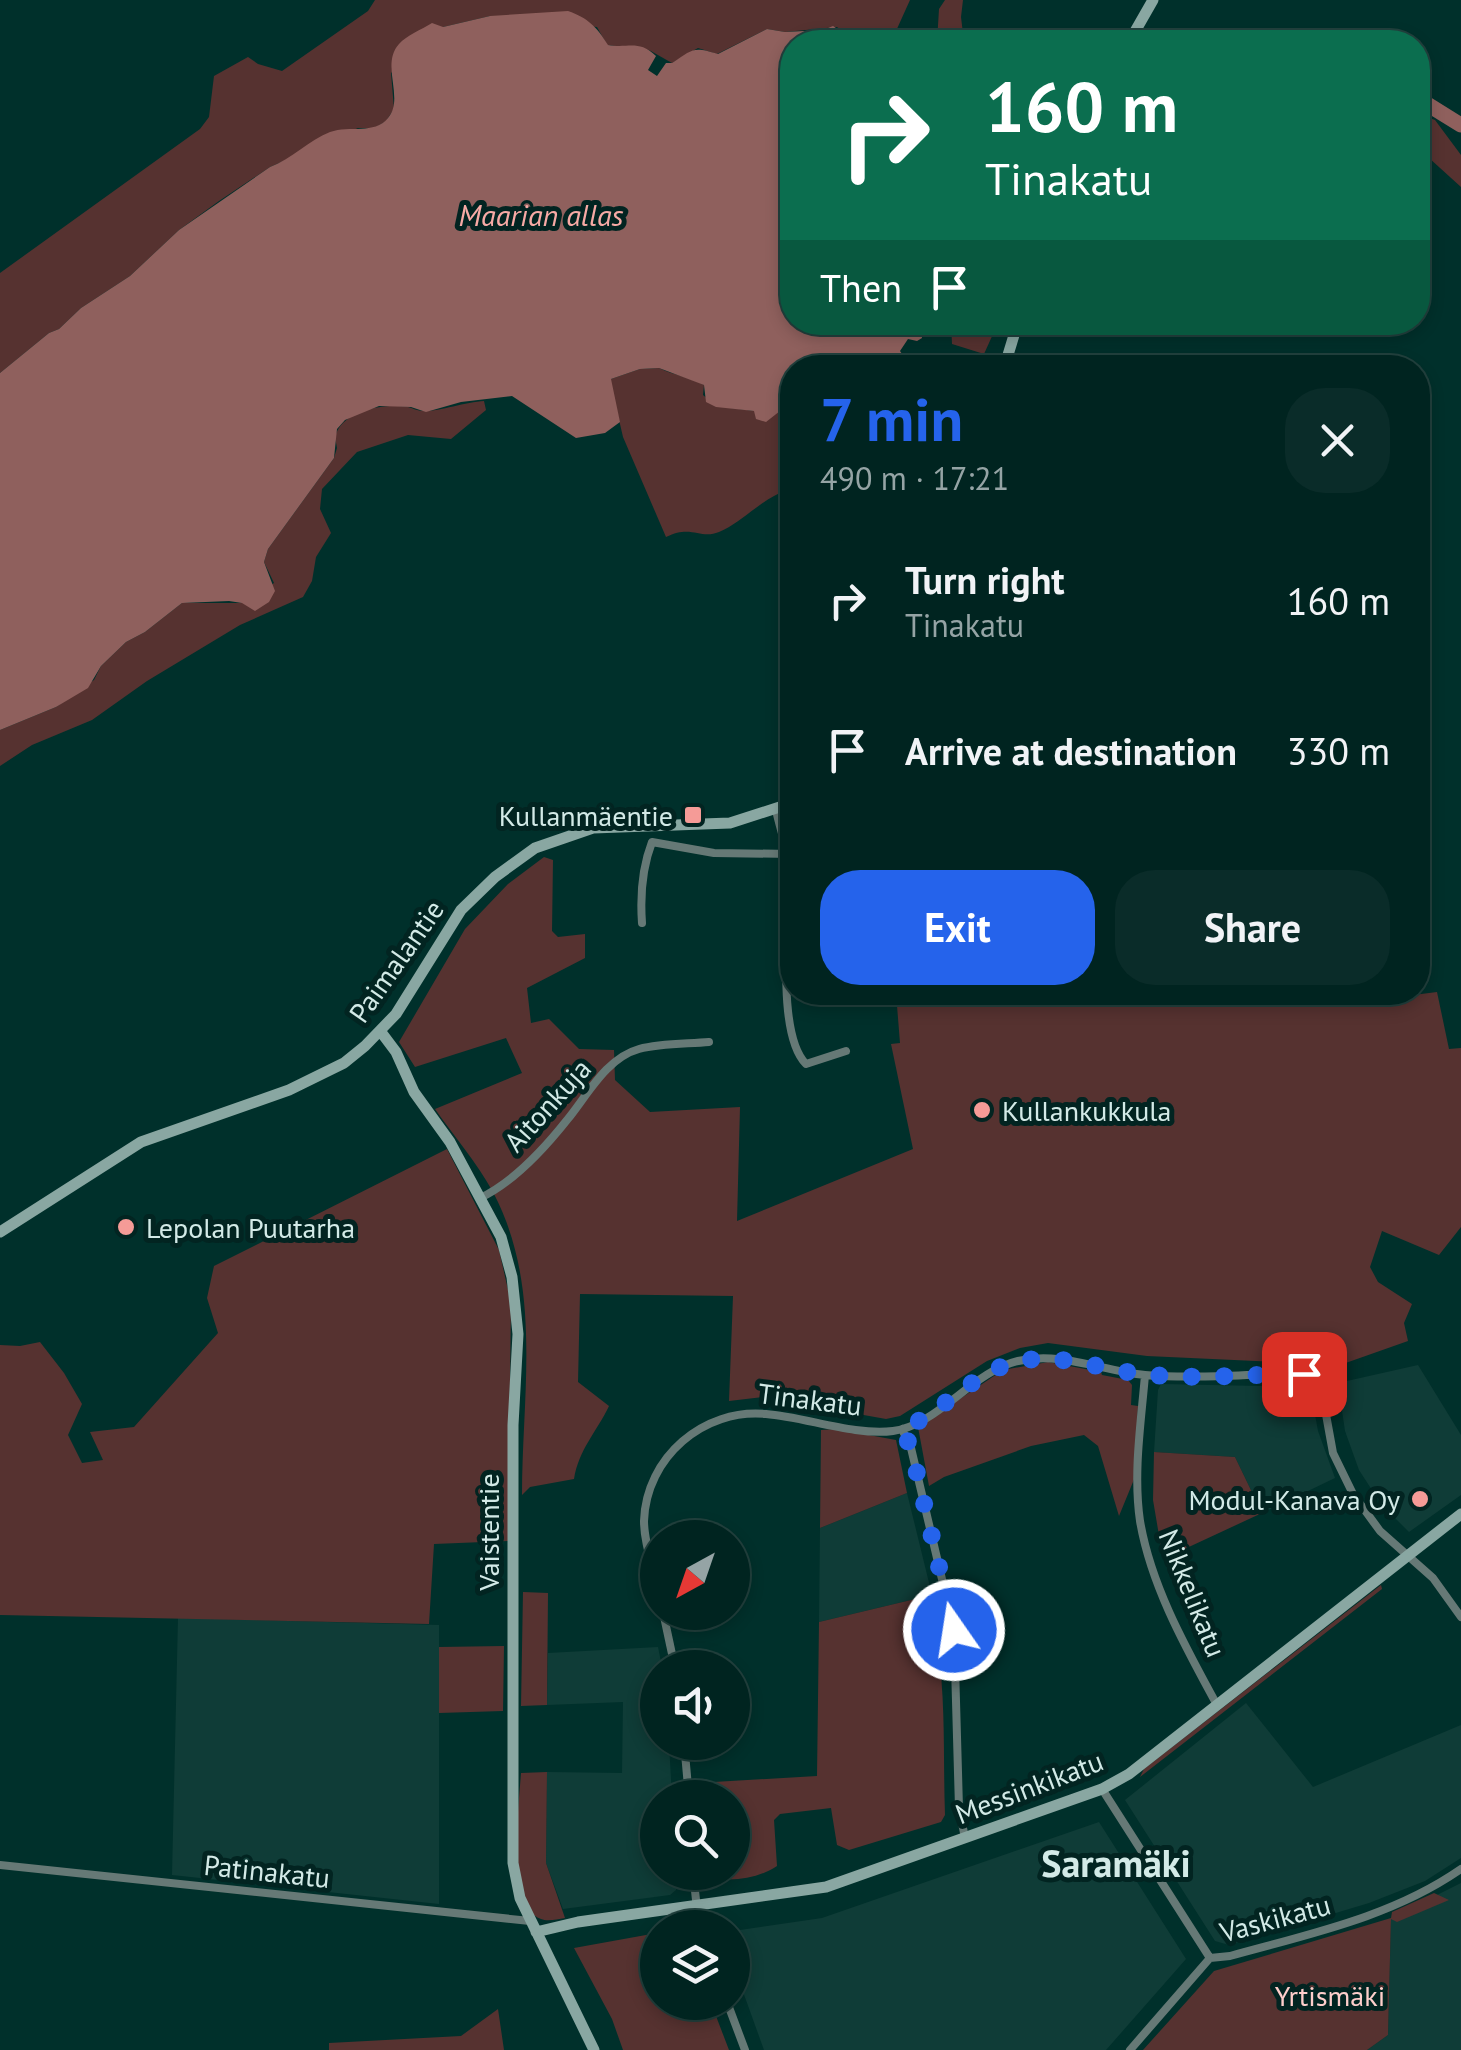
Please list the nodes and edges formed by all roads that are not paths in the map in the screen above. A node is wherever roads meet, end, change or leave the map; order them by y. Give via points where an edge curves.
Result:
1 (1153, 0) edge
2 (1136, 30) edge
3 (780, 808) edge
4 (776, 810) junction
5 (780, 823) edge
6 (780, 854) edge
7 (642, 923) dead end
8 (788, 1005) edge
9 (381, 1032) junction
10 (709, 1042) dead end
11 (846, 1052) dead end
12 (480, 1198) junction
13 (0, 1232) edge
14 (1145, 1374) junction
15 (902, 1429) junction
16 (1461, 1514) edge
17 (646, 1520) edge
18 (1408, 1556) junction
19 (1461, 1617) edge
20 (1217, 1706) junction
21 (1102, 1789) junction
22 (965, 1838) junction
23 (0, 1865) edge
24 (1461, 1869) edge
25 (694, 1890) edge
26 (695, 1907) junction
27 (696, 1910) edge
28 (533, 1927) junction
29 (1210, 1958) junction
30 (733, 2020) edge
31 (594, 2050) edge
32 (745, 2050) edge
33 (1130, 2050) edge

1 - 2 street
3 - 4 street, Paimalantie
4 - 5 street
4 - 9 street, Paimalantie via 730,823 593,828 535,848 462,910
6 - 7 street via 714,853 652,842
8 - 11 street via 795,1047 806,1064
9 - 12 street, Vaistentie
9 - 13 street, Paimalantie via 306,1083 141,1142
10 - 12 street, Aitonkuja via 639,1049 622,1058 500,1188
12 - 28 street, Vaistentie via 500,1238 517,1307 512,1821 517,1887
14 - 15 street via 1058,1358 1020,1361 987,1374
14 - 18 street via 1316,1377 1342,1474 1365,1514
14 - 20 street, Nikkelikatu via 1137,1476 1142,1532 1162,1595
15 - 17 street, Tinakatu via 756,1413 722,1418 671,1452 648,1497
15 - 22 street via 954,1630
16 - 18 street, Messinkikatu
18 - 19 street
18 - 20 street, Messinkikatu
20 - 21 street, Messinkikatu
21 - 22 street, Messinkikatu
21 - 29 street
22 - 26 street, Messinkikatu via 826,1887
23 - 28 street, Patinakatu
24 - 29 street, Vaskikatu via 1372,1916
25 - 26 street
26 - 27 street
26 - 28 street, Messinkikatu
28 - 31 street, Vaistentie
29 - 33 street, Vaskikatu
30 - 32 street

